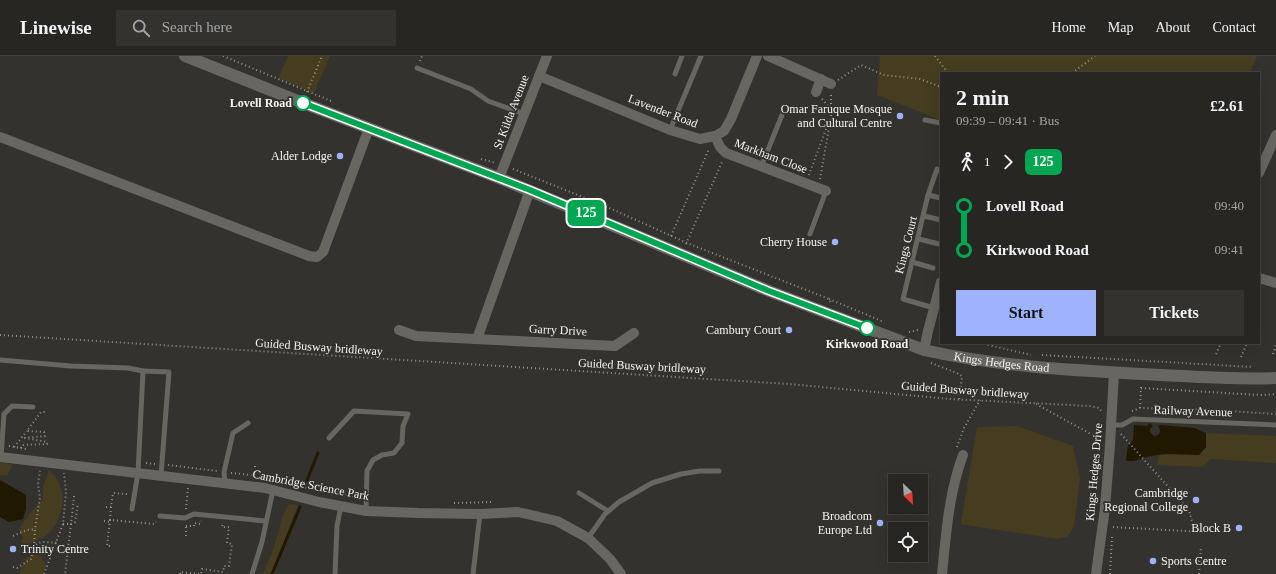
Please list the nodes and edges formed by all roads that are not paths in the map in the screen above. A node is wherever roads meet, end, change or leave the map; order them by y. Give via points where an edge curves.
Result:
1 (185, 56) edge
2 (547, 56) edge
3 (682, 56) edge
4 (701, 56) edge
5 (758, 56) edge
6 (768, 56) edge
7 (417, 68) dead end
8 (675, 74) dead end
9 (539, 76) junction
10 (821, 79) junction
11 (831, 84) road end
12 (817, 94) road end
13 (524, 114) junction
14 (782, 115) dead end
15 (925, 120) dead end
16 (940, 123) edge
17 (369, 128) junction
18 (670, 130) junction
19 (1276, 135) edge
20 (0, 137) edge
21 (711, 140) junction
22 (1272, 152) edge
23 (761, 166) junction
24 (940, 170) edge
25 (1260, 171) edge
26 (499, 178) junction
27 (821, 189) joint
28 (530, 190) junction
29 (928, 196) junction
30 (940, 198) edge
31 (924, 216) junction
32 (940, 220) edge
33 (810, 234) dead end
34 (919, 239) junction
35 (939, 244) dead end
36 (912, 262) junction
37 (933, 268) dead end
38 (1260, 278) edge
39 (1276, 283) edge
40 (940, 286) edge
41 (934, 308) junction
42 (399, 330) dead end
43 (634, 333) dead end
44 (477, 339) junction
45 (924, 350) junction
46 (0, 360) edge
47 (143, 371) junction
48 (1114, 372) junction
49 (1276, 378) edge
50 (33, 407) dead end
51 (0, 410) edge
52 (7, 410) junction
53 (1112, 420) junction
54 (248, 423) dead end
55 (1276, 425) edge
56 (329, 438) dead end
57 (959, 452) road end
58 (0, 457) edge
59 (720, 471) dead end
60 (138, 473) junction
61 (161, 475) junction
62 (225, 483) junction
63 (273, 490) junction
64 (579, 493) dead end
65 (341, 506) junction
66 (132, 509) dead end
67 (366, 511) junction
68 (608, 511) junction
69 (480, 514) junction
70 (160, 516) dead end
71 (265, 521) junction
72 (588, 538) junction
73 (252, 574) edge
74 (335, 574) edge
75 (473, 574) edge
76 (621, 574) edge
77 (942, 574) edge
78 (1096, 574) edge

1 - 17 street, Kings Hedges Road
2 - 9 street, St Kilda Avenue
3 - 8 lane
4 - 18 lane
5 - 21 street via 731,119 724,131
6 - 10 street
7 - 13 lane via 471,89 488,102
9 - 13 street, St Kilda Avenue
9 - 18 street, Lavender Road
10 - 11 street
10 - 12 street
13 - 26 street, St Kilda Avenue
14 - 23 lane
15 - 16 lane
17 - 20 street via 323,252 317,257
17 - 26 street, Kings Hedges Road
18 - 21 street, Lavender Road
19 - 22 street
21 - 23 street, Markham Close via 726,153
22 - 25 street
23 - 27 street, Markham Close
24 - 29 lane, Kings Court via 937,169
26 - 28 street, Kings Hedges Road
27 - 33 lane
28 - 44 street
28 - 45 street, Kings Hedges Road via 769,291
29 - 30 lane
29 - 31 lane, Kings Court
31 - 32 lane
31 - 34 lane, Kings Court
34 - 35 lane
34 - 36 lane, Kings Court
36 - 37 lane
36 - 41 lane, Kings Court via 904,300
38 - 39 street
40 - 41 street
41 - 45 street
42 - 44 street, Garry Drive via 416,336
43 - 44 street, Garry Drive via 614,346
45 - 48 street, Kings Hedges Road via 993,362
46 - 47 lane
47 - 60 lane
47 - 61 lane via 169,372
48 - 49 street, Kings Hedges Road via 1237,379
48 - 53 street, Kings Hedges Drive
50 - 52 lane via 12,406
51 - 52 lane
52 - 58 lane via 4,414
53 - 55 lane, Railway Avenue via 1122,425 1133,419
53 - 78 street, Kings Hedges Drive via 1105,508
54 - 62 lane via 233,433 224,472
56 - 67 lane via 354,411 408,414 403,426 402,443 394,453 373,460 367,471
57 - 77 street
58 - 60 street, Cambridge Science Park
59 - 68 lane via 682,474 652,483 618,502
60 - 61 street, Cambridge Science Park
60 - 66 lane
61 - 62 street, Cambridge Science Park
62 - 63 street, Cambridge Science Park
63 - 65 street, Cambridge Science Park
63 - 71 lane
64 - 68 lane
65 - 67 street, Cambridge Science Park
65 - 74 lane via 337,526
67 - 69 street, Cambridge Science Park
68 - 72 lane
69 - 72 street, Cambridge Science Park via 518,512 557,520
69 - 75 lane
70 - 71 lane via 185,518 194,514
71 - 73 lane via 262,542
72 - 76 street, Cambridge Science Park via 610,559

